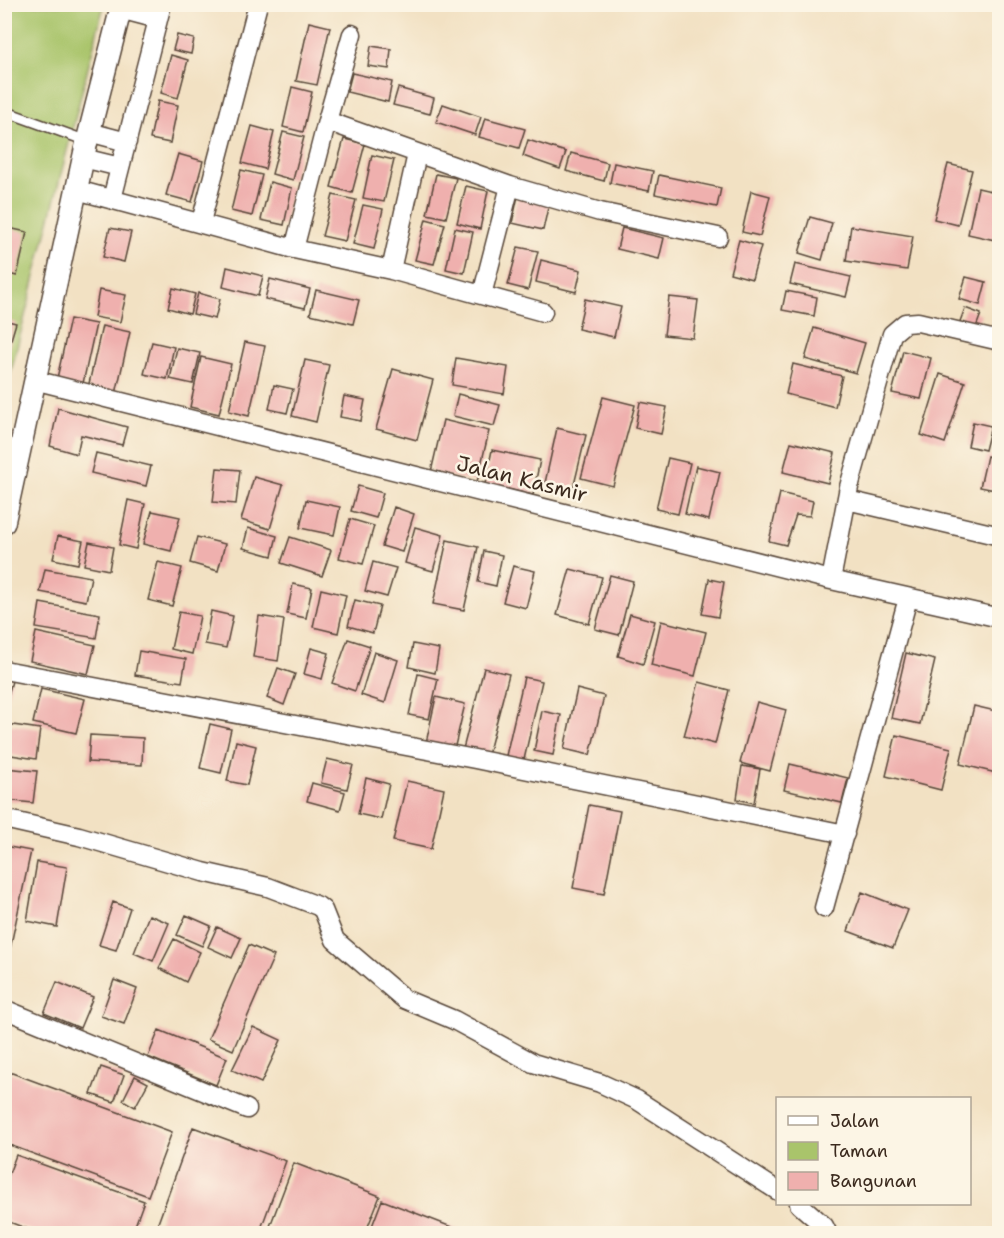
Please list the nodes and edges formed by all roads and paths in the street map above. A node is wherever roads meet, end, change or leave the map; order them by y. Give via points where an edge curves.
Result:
1 (258, 4) edge
2 (121, 7) edge
3 (160, 12) edge
4 (352, 34) dead end
5 (4, 111) edge
6 (327, 121) junction
7 (127, 142) junction
8 (86, 144) junction
9 (417, 154) junction
10 (120, 167) junction
11 (510, 186) junction
12 (77, 189) junction
13 (112, 199) junction
14 (201, 222) junction
15 (718, 237) dead end
16 (294, 249) junction
17 (391, 270) junction
18 (482, 295) junction
19 (543, 312) dead end
20 (999, 341) edge
21 (34, 380) junction
22 (847, 500) junction
23 (4, 523) edge
24 (999, 536) edge
25 (831, 580) junction
26 (908, 597) junction
27 (999, 618) edge
28 (4, 670) edge
29 (4, 819) edge
30 (845, 834) junction
31 (824, 908) dead end
32 (4, 1009) edge
33 (248, 1109) dead end
34 (776, 1190) edge
35 (801, 1205) edge
36 (828, 1233) edge

1 - 14 street
2 - 3 street
2 - 8 street
3 - 7 street
4 - 6 street
5 - 8 lane
6 - 9 street
6 - 16 street
7 - 8 street
7 - 10 street
8 - 10 street
8 - 12 street
9 - 11 street
9 - 17 street
10 - 13 street
11 - 15 street via 600,212
11 - 18 street
12 - 13 street
12 - 21 street
13 - 14 street
14 - 16 street
16 - 17 street
17 - 18 street
18 - 19 street
20 - 22 street via 918,322 898,327 887,344
21 - 23 street
21 - 25 street, Jalan Kasmir
22 - 24 street
22 - 25 street
25 - 26 street, Jalan Kasmir
26 - 27 street, Jalan Kasmir
26 - 30 street
28 - 30 street via 487,761
29 - 34 street via 268,887 318,906 335,940 404,999 454,1020 533,1063 600,1083 637,1100
30 - 31 street
32 - 33 street
35 - 36 street

